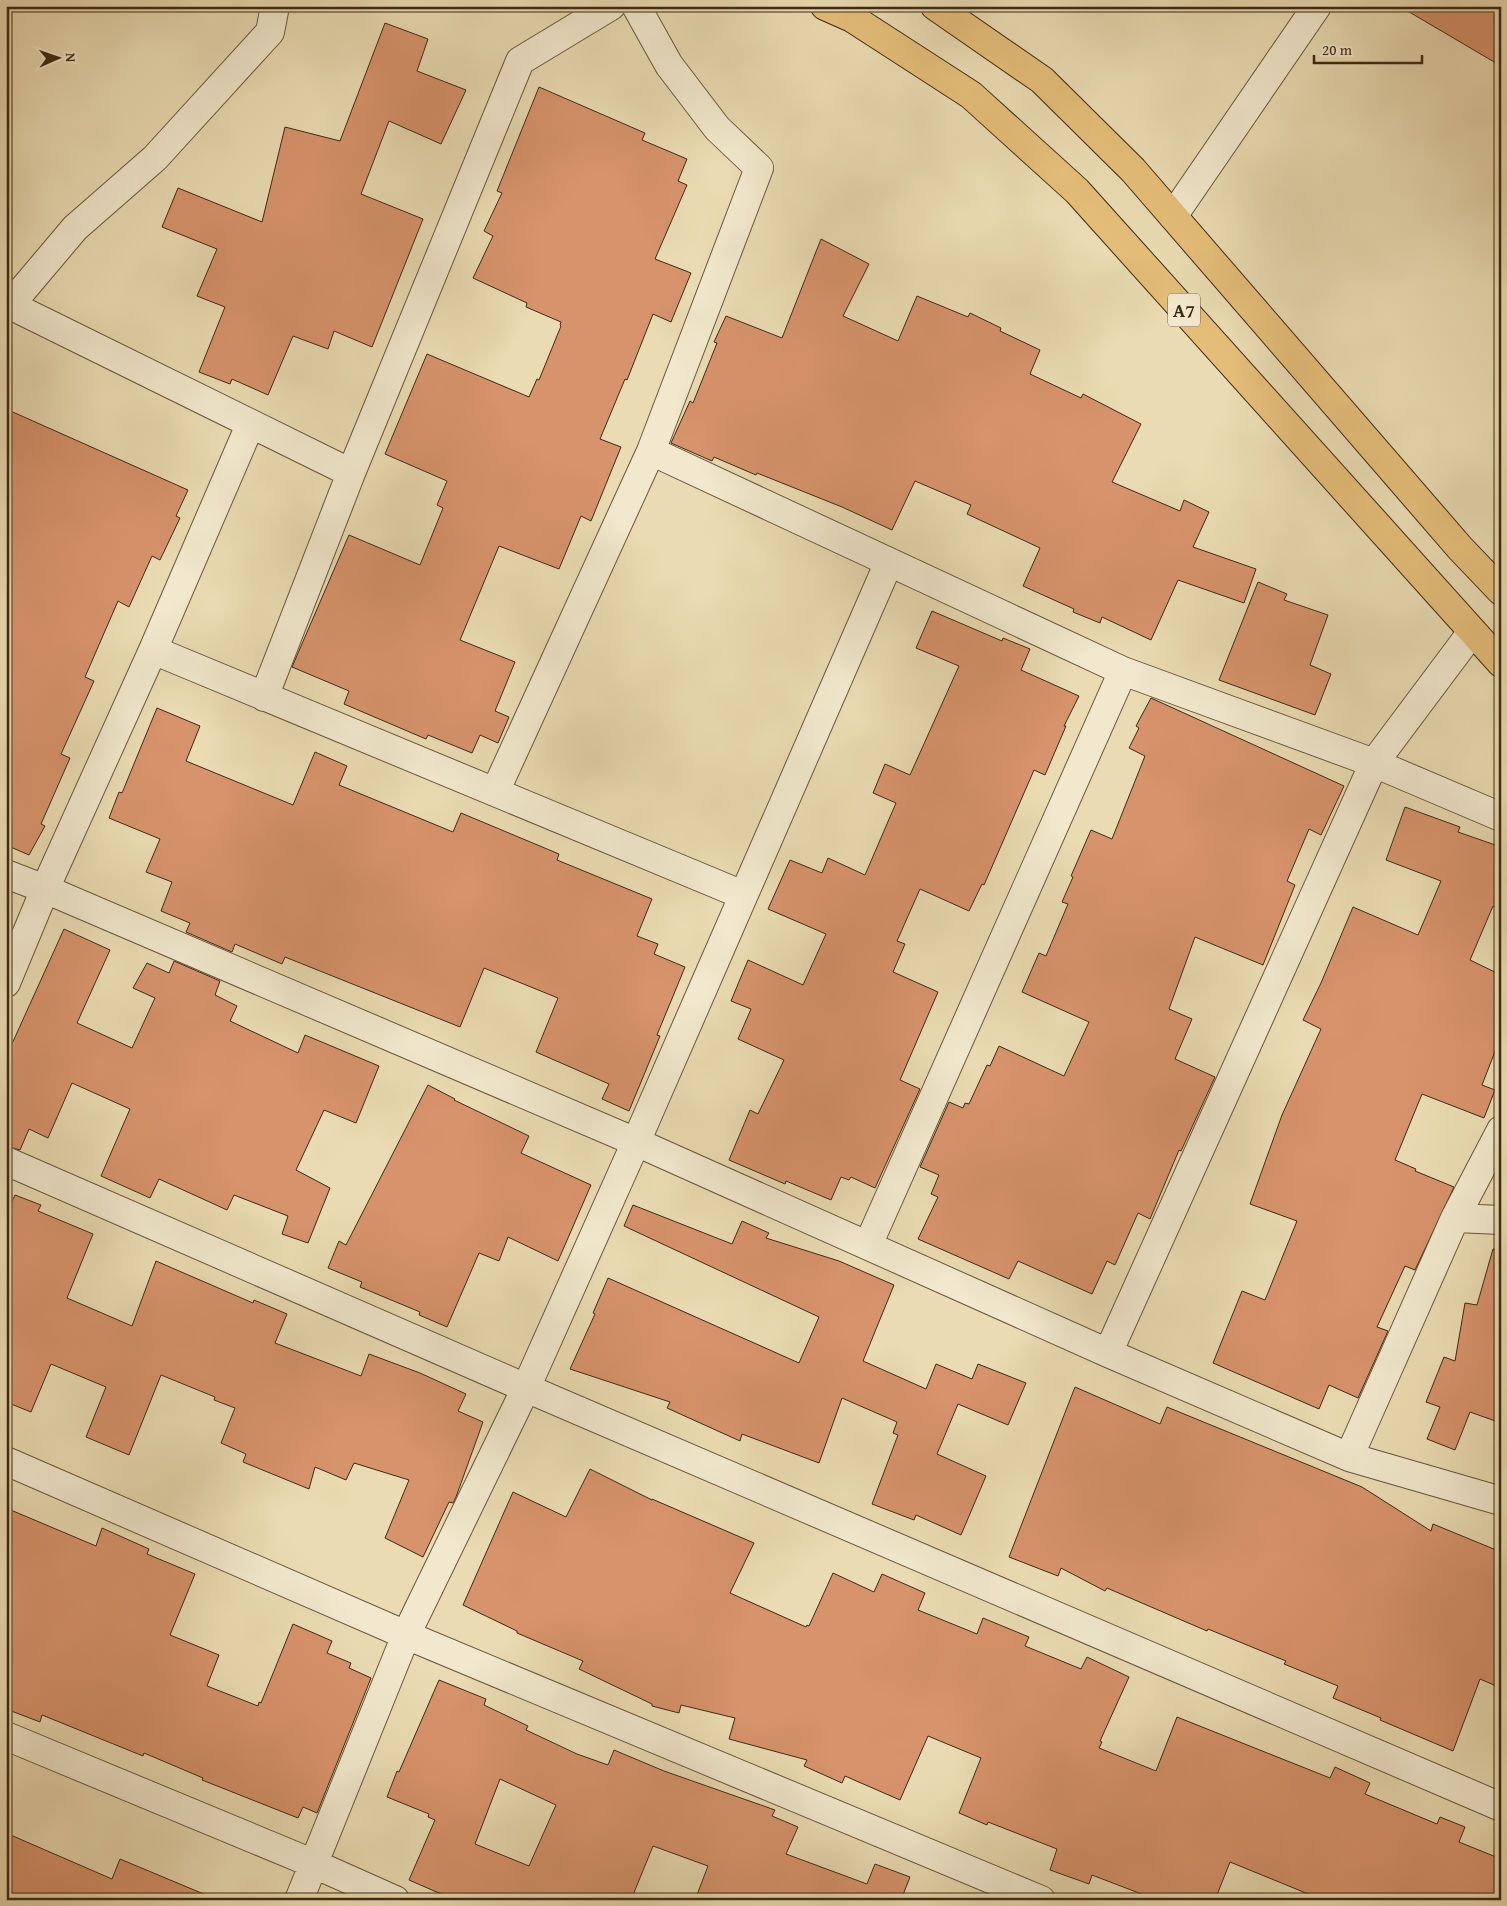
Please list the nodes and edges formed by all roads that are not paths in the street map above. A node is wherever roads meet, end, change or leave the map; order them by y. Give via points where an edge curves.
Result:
1 (275, 6) edge
2 (611, 6) edge
3 (636, 6) edge
4 (825, 6) edge
5 (936, 6) edge
6 (1318, 6) edge
7 (1173, 216) junction
8 (7, 307) edge
9 (250, 425) junction
10 (651, 450) junction
11 (351, 473) junction
12 (888, 562) junction
13 (1501, 591) edge
14 (1472, 632) junction
15 (153, 650) junction
16 (1501, 663) edge
17 (1123, 672) junction
18 (264, 697) junction
19 (1374, 763) junction
20 (495, 792) junction
21 (1501, 817) edge
22 (6, 874) edge
23 (45, 888) junction
24 (743, 895) junction
25 (6, 983) edge
26 (1501, 1130) edge
27 (636, 1142) junction
28 (6, 1161) edge
29 (1455, 1218) junction
30 (1501, 1220) edge
31 (868, 1245) junction
32 (1108, 1353) junction
33 (526, 1388) junction
34 (1349, 1457) junction
35 (6, 1461) edge
36 (1501, 1501) edge
37 (406, 1635) junction
38 (6, 1736) edge
39 (1501, 1807) edge
40 (312, 1863) junction
41 (299, 1900) edge
42 (395, 1900) edge
43 (1041, 1900) edge

1 - 8 street via 270,32 155,158 75,228
2 - 11 street via 520,61
3 - 10 street via 668,65 717,128 759,168
4 - 14 highway, A7 via 852,18 971,95 1077,191
5 - 7 highway, A7 via 1042,80 1133,170
6 - 7 street
7 - 13 highway, A7
8 - 9 street
9 - 11 street
9 - 15 street
10 - 12 street
10 - 20 street
11 - 18 street
12 - 17 street
12 - 24 street
14 - 16 highway, A7
14 - 19 street
15 - 18 street
15 - 23 street
17 - 19 street
17 - 31 street
18 - 20 street
19 - 21 street
19 - 32 street
20 - 24 street
22 - 23 street
23 - 25 street
23 - 27 street
24 - 27 street
26 - 29 street
27 - 31 street
27 - 33 street
28 - 33 street
29 - 30 street
29 - 34 street
31 - 32 street
32 - 34 street
33 - 37 street
33 - 39 street
34 - 36 street
35 - 37 street
37 - 40 street
37 - 43 street
38 - 40 street
40 - 41 street
40 - 42 street

